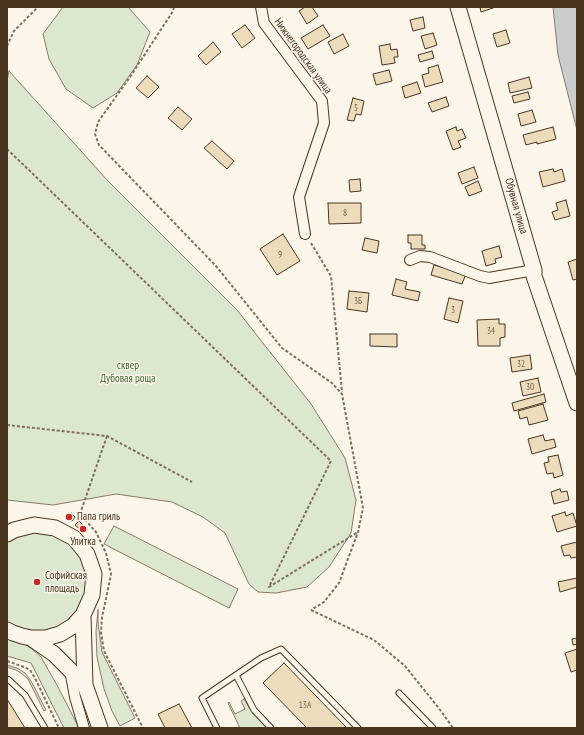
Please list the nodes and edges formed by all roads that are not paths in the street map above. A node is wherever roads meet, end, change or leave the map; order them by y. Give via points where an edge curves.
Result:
1 (261, 7) edge
2 (458, 7) edge
3 (305, 234) road end
4 (410, 260) dead end
5 (534, 270) junction
6 (577, 403) edge
7 (9, 530) edge
8 (83, 615) junction
9 (7, 630) edge
10 (31, 638) junction
11 (70, 670) junction
12 (236, 675) junction
13 (7, 679) edge
14 (85, 685) junction
15 (399, 693) dead end
16 (45, 728) edge
17 (84, 728) edge
18 (100, 728) edge
19 (217, 728) edge
20 (271, 728) edge
21 (358, 728) edge
22 (433, 728) edge

1 - 3 street, Нижнегородская улица via 264,23 322,101 324,123 299,197
2 - 5 street, Обувная улица
4 - 5 street via 420,256 430,258 489,278
5 - 6 street, Обувная улица
7 - 8 street via 32,525 41,526 55,528 74,538 87,554 94,574 92,596
8 - 10 street via 73,626 60,634 46,638
8 - 14 street
9 - 10 street
10 - 11 street via 54,654
11 - 14 street
11 - 17 street
12 - 19 lane via 202,698
12 - 20 lane via 254,710
12 - 21 lane via 260,658 281,649
13 - 16 lane via 25,695
14 - 18 street
15 - 22 lane

